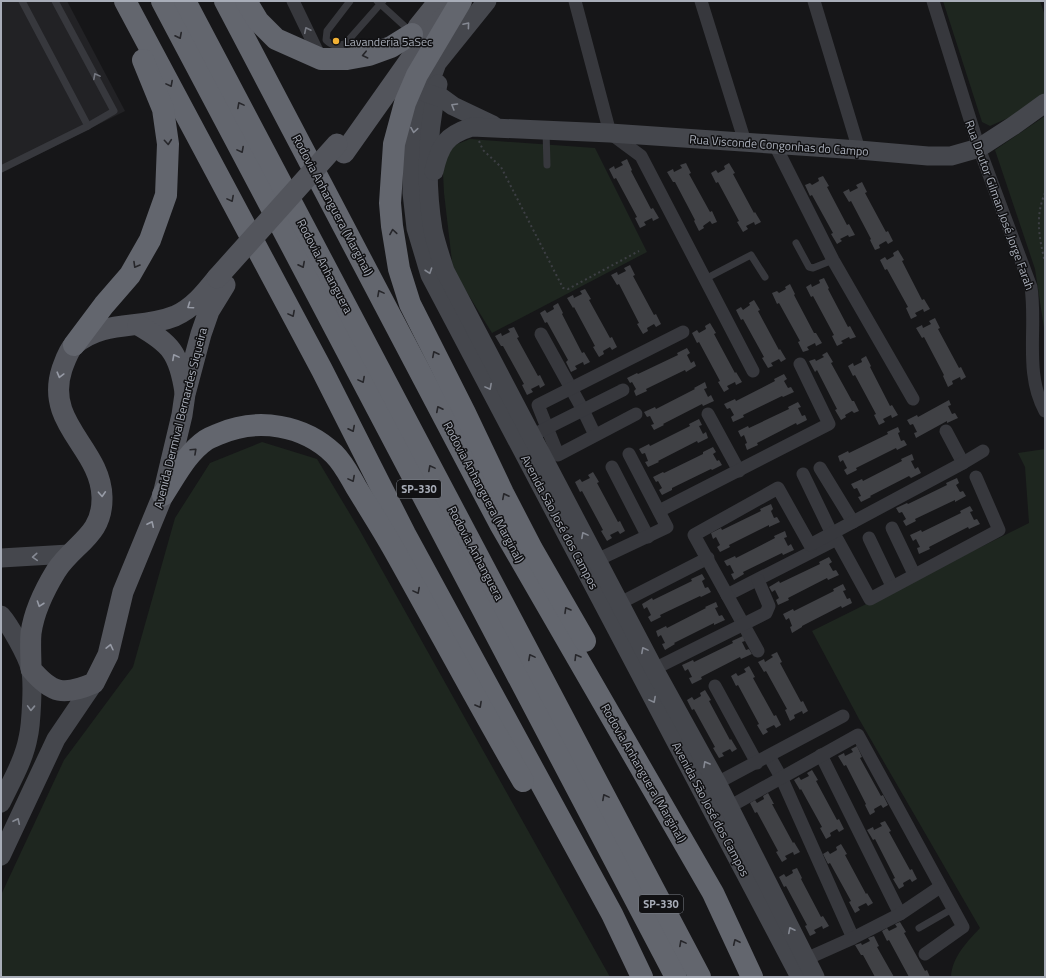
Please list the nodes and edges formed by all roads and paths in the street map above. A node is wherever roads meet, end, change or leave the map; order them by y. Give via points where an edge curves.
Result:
1 (22, 1) edge
2 (55, 1) edge
3 (116, 1) edge
4 (125, 1) edge
5 (162, 1) edge
6 (185, 1) edge
7 (225, 1) edge
8 (246, 1) edge
9 (293, 1) edge
10 (350, 1) edge
11 (443, 1) edge
12 (461, 1) edge
13 (487, 1) edge
14 (575, 1) edge
15 (701, 1) edge
16 (814, 1) edge
17 (933, 1) edge
18 (380, 2) edge
19 (412, 34) junction
20 (321, 59) junction
21 (431, 94) junction
22 (1045, 103) edge
23 (88, 126) junction
24 (490, 127) junction
25 (546, 131) junction
26 (610, 133) junction
27 (745, 142) junction
28 (775, 144) junction
29 (341, 148) junction
30 (979, 148) junction
31 (859, 150) junction
32 (547, 165) dead end
33 (1, 169) edge
34 (429, 190) junction
35 (1045, 193) edge
36 (796, 243) dead end
37 (639, 252) dead end
38 (833, 260) junction
39 (1045, 262) edge
40 (765, 277) dead end
41 (705, 279) junction
42 (221, 282) junction
43 (138, 325) junction
44 (683, 332) dead end
45 (541, 334) dead end
46 (74, 345) junction
47 (800, 364) dead end
48 (753, 371) dead end
49 (570, 389) junction
50 (623, 390) dead end
51 (185, 394) junction
52 (912, 399) dead end
53 (583, 410) junction
54 (1045, 411) edge
55 (636, 414) dead end
56 (708, 414) dead end
57 (946, 431) dead end
58 (539, 432) junction
59 (595, 435) junction
60 (983, 451) dead end
61 (629, 454) dead end
62 (963, 463) junction
63 (612, 467) dead end
64 (820, 468) dead end
65 (739, 471) junction
66 (803, 474) dead end
67 (976, 477) dead end
68 (164, 495) junction
69 (660, 511) junction
70 (853, 522) junction
71 (892, 528) dead end
72 (832, 534) junction
73 (648, 537) junction
74 (869, 538) dead end
75 (69, 554) junction
76 (1, 558) edge
77 (708, 558) junction
78 (597, 560) junction
79 (914, 574) junction
80 (758, 580) junction
81 (892, 586) junction
82 (727, 595) junction
83 (620, 603) junction
84 (1, 615) edge
85 (744, 624) junction
86 (758, 651) dead end
87 (31, 669) junction
88 (654, 669) junction
89 (94, 683) junction
90 (715, 686) dead end
91 (843, 716) dead end
92 (821, 755) junction
93 (770, 756) junction
94 (757, 762) junction
95 (782, 779) junction
96 (717, 783) junction
97 (1, 802) edge
98 (729, 807) junction
99 (1, 856) edge
100 (587, 870) junction
101 (940, 887) junction
102 (713, 893) junction
103 (952, 909) junction
104 (612, 914) junction
105 (900, 914) junction
106 (919, 928) dead end
107 (853, 938) junction
108 (925, 954) dead end
109 (806, 959) junction
110 (642, 977) edge
111 (660, 977) edge
112 (676, 977) edge
113 (700, 977) edge
114 (752, 977) edge
115 (800, 977) edge
116 (815, 977) edge

1 - 23 lane
23 -> 2 lane via 114,111
3 -> 46 highway via 163,110 168,144 166,195 150,240 130,275
4 -> 100 highway via 322,370 405,534
5 -> 112 highway, Rodovia Anhanguera / SP-330
113 -> 6 highway, Rodovia Anhanguera / SP-330
102 -> 7 highway, Rodovia Anhanguera (Marginal) via 500,524
8 - 20 highway via 258,21 276,39
20 -> 9 street
10 - 18 lane via 327,31 326,40 330,44 345,44
11 - 19 main road
11 - 29 main road via 414,54
102 -> 12 highway via 681,816 503,493 466,413 410,304 399,269 390,203 394,144 416,75
21 -> 13 street, Avenida São José dos Campos via 447,50
14 - 26 street
15 - 27 street
16 - 31 street
17 - 30 street, Rua Doutor Gilman José Jorge Farah
18 - 19 lane
19 -> 20 highway via 391,47 369,55 347,60
19 - 29 main road via 383,73
24 -> 21 street, Rua Visconde Congonhas do Campo
21 - 34 street, Avenida São José dos Campos via 427,166
21 -> 115 street, Avenida São José dos Campos via 416,120 412,144 412,193 416,228 430,275
22 - 30 street, Rua Visconde Congonhas do Campo
23 - 33 lane
24 - 25 street, Rua Visconde Congonhas do Campo
24 - 34 street, Rua Visconde Congonhas do Campo via 461,130 445,142 436,160
24 - 37 path via 479,136 480,146 501,167 563,288 568,289
25 - 26 street, Rua Visconde Congonhas do Campo
25 - 32 lane
26 - 27 street, Rua Visconde Congonhas do Campo
26 - 41 street via 641,156
27 - 28 street, Rua Visconde Congonhas do Campo
28 - 31 street, Rua Visconde Congonhas do Campo
28 - 38 street
29 - 42 main road, bridge
30 - 31 street, Rua Visconde Congonhas do Campo via 951,156
30 - 54 street, Rua Doutor Gilman José Jorge Farah via 1031,286 1034,305 1034,381 1038,400
34 - 58 street, Avenida São José dos Campos via 433,231 445,271
35 - 39 path via 1039,206 1038,237
36 - 38 lane via 809,267 813,268
38 - 52 street
40 - 41 lane via 751,255
41 - 48 street
42 -> 43 main road via 193,305 174,316
42 - 51 main road, Avenida Dermival Bernardes Siqueira via 209,311
43 - 46 main road via 112,327
51 -> 43 main road via 178,360 171,349 160,338
44 - 49 street
45 - 49 street
46 -> 75 main road via 67,355 58,382 58,399 62,414 97,472 102,489 102,509 97,525 90,535
47 - 65 street via 829,424
49 - 53 street
49 - 58 street via 538,405
50 - 53 street
51 - 68 main road, Avenida Dermival Bernardes Siqueira
53 - 58 street
53 - 59 street
55 - 59 street
56 - 65 street
57 - 62 street
58 - 59 street via 558,455
78 -> 58 street, Avenida São José dos Campos
60 - 62 street
61 - 69 street
62 - 70 street
63 - 73 street
64 - 70 street
65 - 69 street
66 - 72 street
67 - 79 street via 999,530
89 -> 68 main road, Avenida Dermival Bernardes Siqueira via 108,655 123,592
68 -> 100 highway via 187,457 206,440 232,428 257,424 277,426 319,441 334,454 346,467 385,533 486,717 560,843
69 - 73 street via 667,527
70 - 72 street
71 - 79 street
72 - 77 street via 810,545 778,488 694,535
73 - 78 street
74 - 81 street
75 -> 76 street
75 -> 87 main road via 46,590 35,618 31,633
77 - 82 street
77 - 83 street
78 - 83 street, Avenida São José dos Campos
79 - 81 street
80 - 81 street via 837,539 870,599
80 - 82 street
80 - 85 street via 769,606 768,610
82 - 85 street
88 -> 83 street, Avenida São José dos Campos
84 - 87 street
85 - 86 street
85 - 88 street
87 - 89 main road via 44,684 56,690 69,691
87 -> 97 street via 28,739 24,754
96 -> 88 street, Avenida São José dos Campos
99 -> 89 street, Avenida Dermival Bernardes Siqueira via 56,739
90 - 94 street
91 - 93 street
92 - 95 street
92 - 101 street via 858,735
92 - 105 street
93 - 94 street
93 - 95 street
94 - 96 street
95 - 98 street
95 - 107 street
96 - 98 street, Avenida São José dos Campos
109 -> 98 street, Avenida São José dos Campos
100 - 104 highway
101 - 103 street
101 - 105 street
114 -> 102 highway, Rodovia Anhanguera (Marginal)
103 - 106 lane
103 - 108 street via 963,927
104 - 110 highway
104 - 111 highway via 640,945
105 - 107 street
107 - 109 street
109 - 116 street, Avenida São José dos Campos

